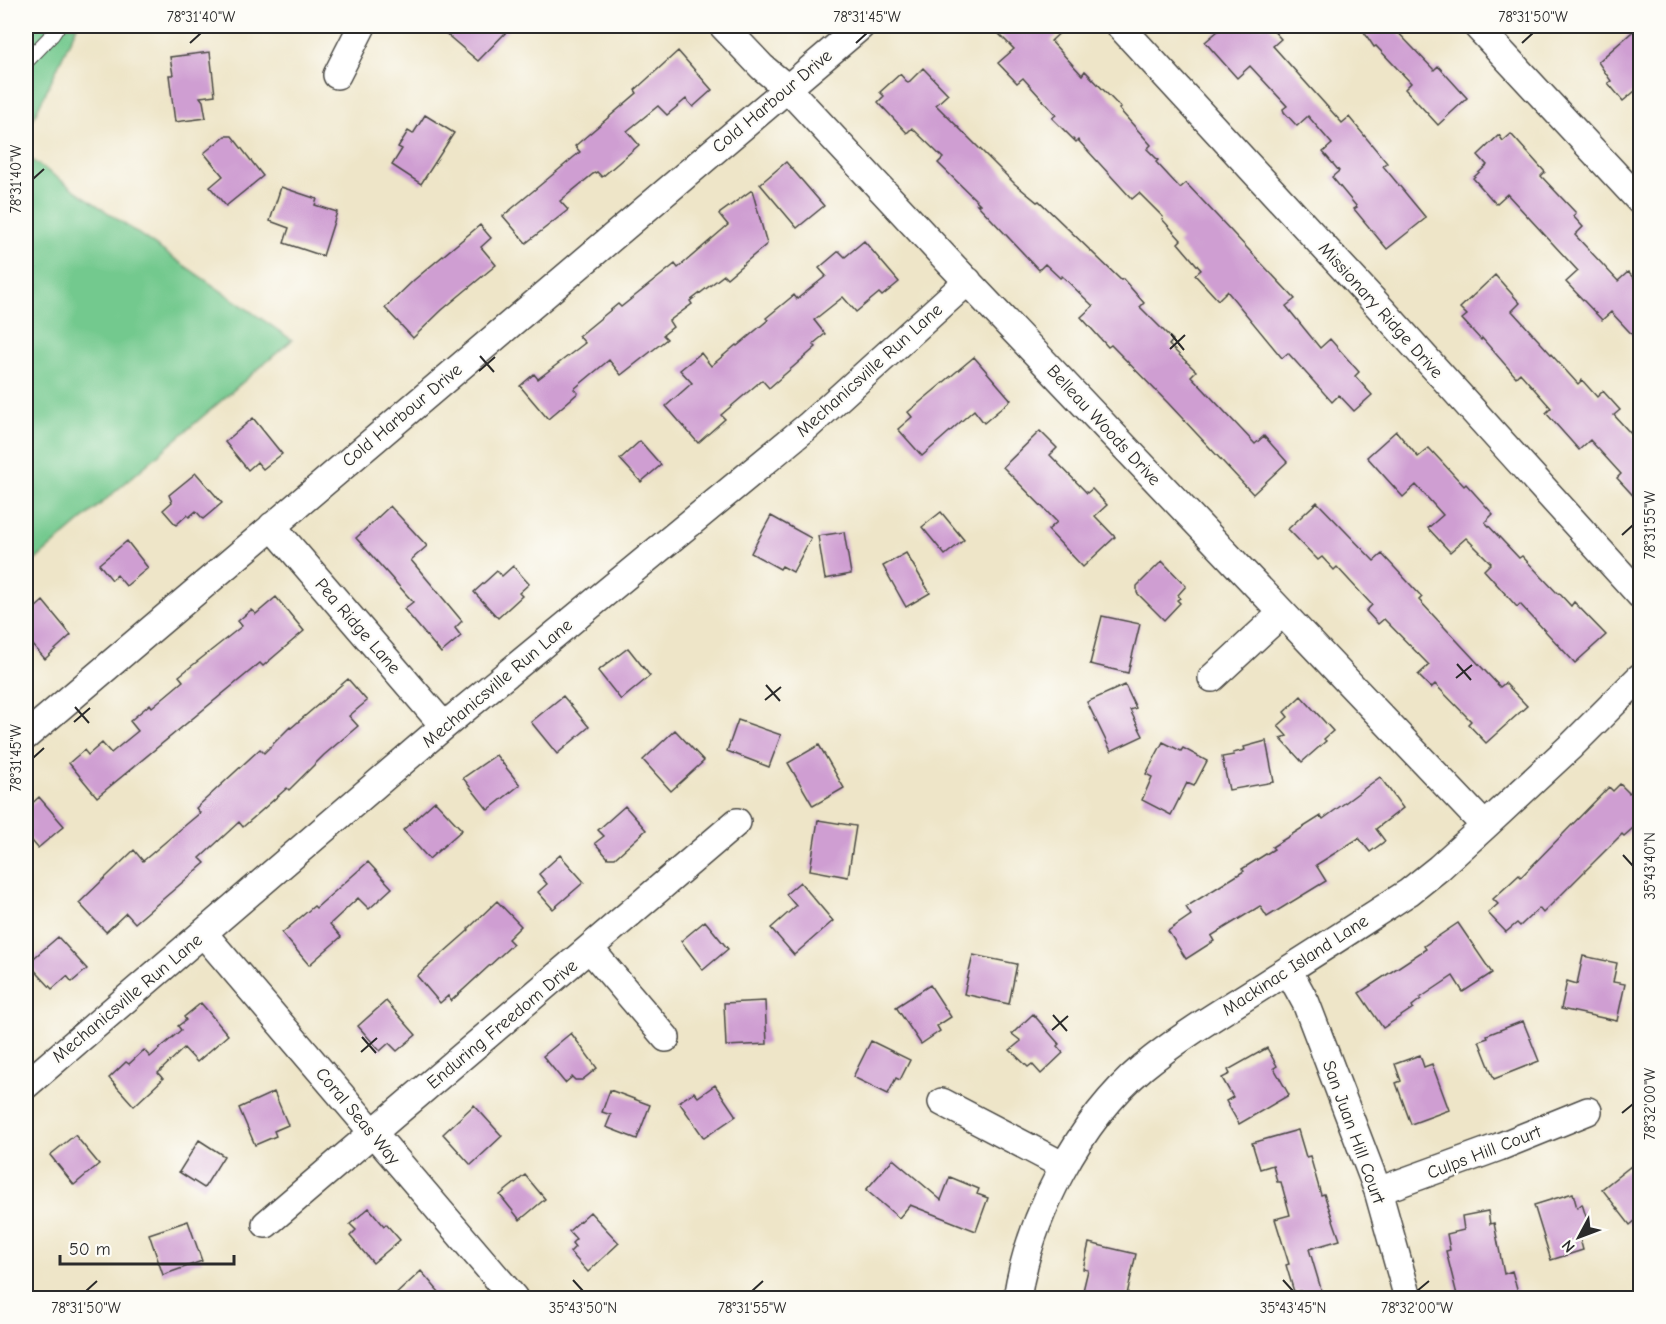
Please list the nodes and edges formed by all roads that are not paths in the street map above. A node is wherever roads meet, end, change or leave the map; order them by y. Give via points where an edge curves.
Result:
1 (58, 26) edge
2 (362, 26) edge
3 (723, 26) edge
4 (861, 26) edge
5 (1120, 26) edge
6 (1478, 26) edge
7 (26, 62) edge
8 (337, 75) dead end
9 (787, 88) junction
10 (1641, 201) edge
11 (968, 281) junction
12 (272, 526) junction
13 (1641, 595) edge
14 (1282, 613) junction
15 (1641, 677) edge
16 (1212, 678) dead end
17 (444, 726) junction
18 (26, 736) edge
19 (737, 822) dead end
20 (1485, 826) junction
21 (203, 933) junction
22 (590, 949) junction
23 (1288, 970) junction
24 (666, 1038) dead end
25 (26, 1084) edge
26 (942, 1102) dead end
27 (1588, 1111) dead end
28 (373, 1134) junction
29 (1064, 1166) junction
30 (1378, 1191) junction
31 (266, 1224) dead end
32 (514, 1299) edge
33 (1017, 1299) edge
34 (1408, 1299) edge

1 - 7 lane
2 - 8 street
3 - 9 street, Belleau Woods Drive
4 - 9 street, Cold Harbour Drive
5 - 13 street, Missionary Ridge Drive
6 - 10 street
9 - 11 street, Belleau Woods Drive
9 - 12 street, Cold Harbour Drive
11 - 14 street, Belleau Woods Drive
11 - 17 street, Mechanicsville Run Lane via 808,426
12 - 17 street, Pea Ridge Lane
12 - 18 street, Cold Harbour Drive
14 - 16 street
14 - 20 street, Belleau Woods Drive
15 - 20 street, Mackinac Island Lane
17 - 21 street, Mechanicsville Run Lane
19 - 22 street, Enduring Freedom Drive
20 - 23 street, Mackinac Island Lane via 1409,892
21 - 25 street, Mechanicsville Run Lane
21 - 28 street, Coral Seas Way
22 - 24 street
22 - 28 street, Enduring Freedom Drive
23 - 29 street, Mackinac Island Lane via 1181,1038 1142,1068 1113,1097
23 - 30 street, San Juan Hill Court via 1306,1003
26 - 29 street
27 - 30 street, Culps Hill Court
28 - 31 street, Enduring Freedom Drive
28 - 32 street, Coral Seas Way
29 - 33 street, Mackinac Island Lane via 1038,1221
30 - 34 street, San Juan Hill Court

